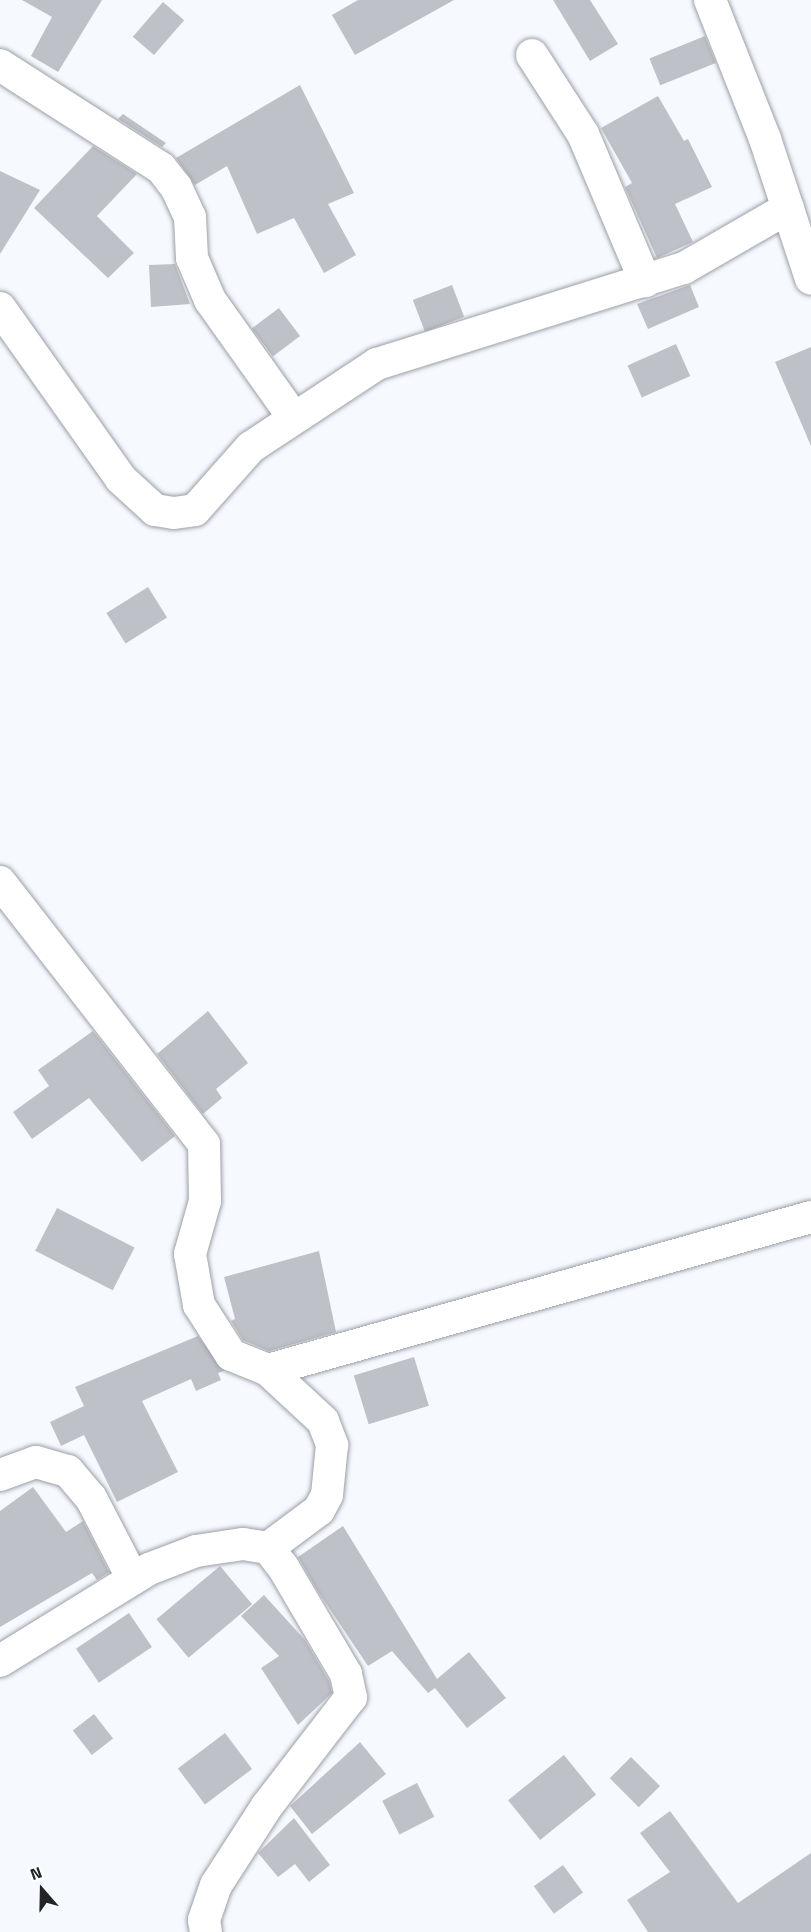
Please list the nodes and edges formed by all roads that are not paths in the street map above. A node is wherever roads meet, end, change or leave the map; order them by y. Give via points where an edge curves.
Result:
1 (710, 0) edge
2 (532, 55) dead end
3 (0, 65) edge
4 (788, 208) junction
5 (811, 279) edge
6 (645, 281) junction
7 (0, 308) edge
8 (293, 417) junction
9 (0, 882) edge
10 (811, 1217) edge
11 (268, 1370) junction
12 (0, 1475) edge
13 (268, 1548) junction
14 (133, 1579) junction
15 (0, 1661) edge
16 (206, 1932) edge

1 - 4 street
2 - 6 street via 583,134
3 - 8 street via 161,168 176,187 190,217 192,258 210,300
4 - 5 street
4 - 6 street via 704,260
6 - 8 street via 377,364
7 - 8 street via 108,463 155,510 195,510 251,447
9 - 11 street via 204,1144 205,1201 190,1254 200,1305 231,1355
10 - 11 street
11 - 13 street via 323,1421 332,1462 320,1510
12 - 14 street via 36,1462 68,1471 92,1498
13 - 14 street via 243,1544 196,1551
13 - 16 street via 346,1674 351,1697 267,1806 216,1885 204,1920
14 - 15 street

